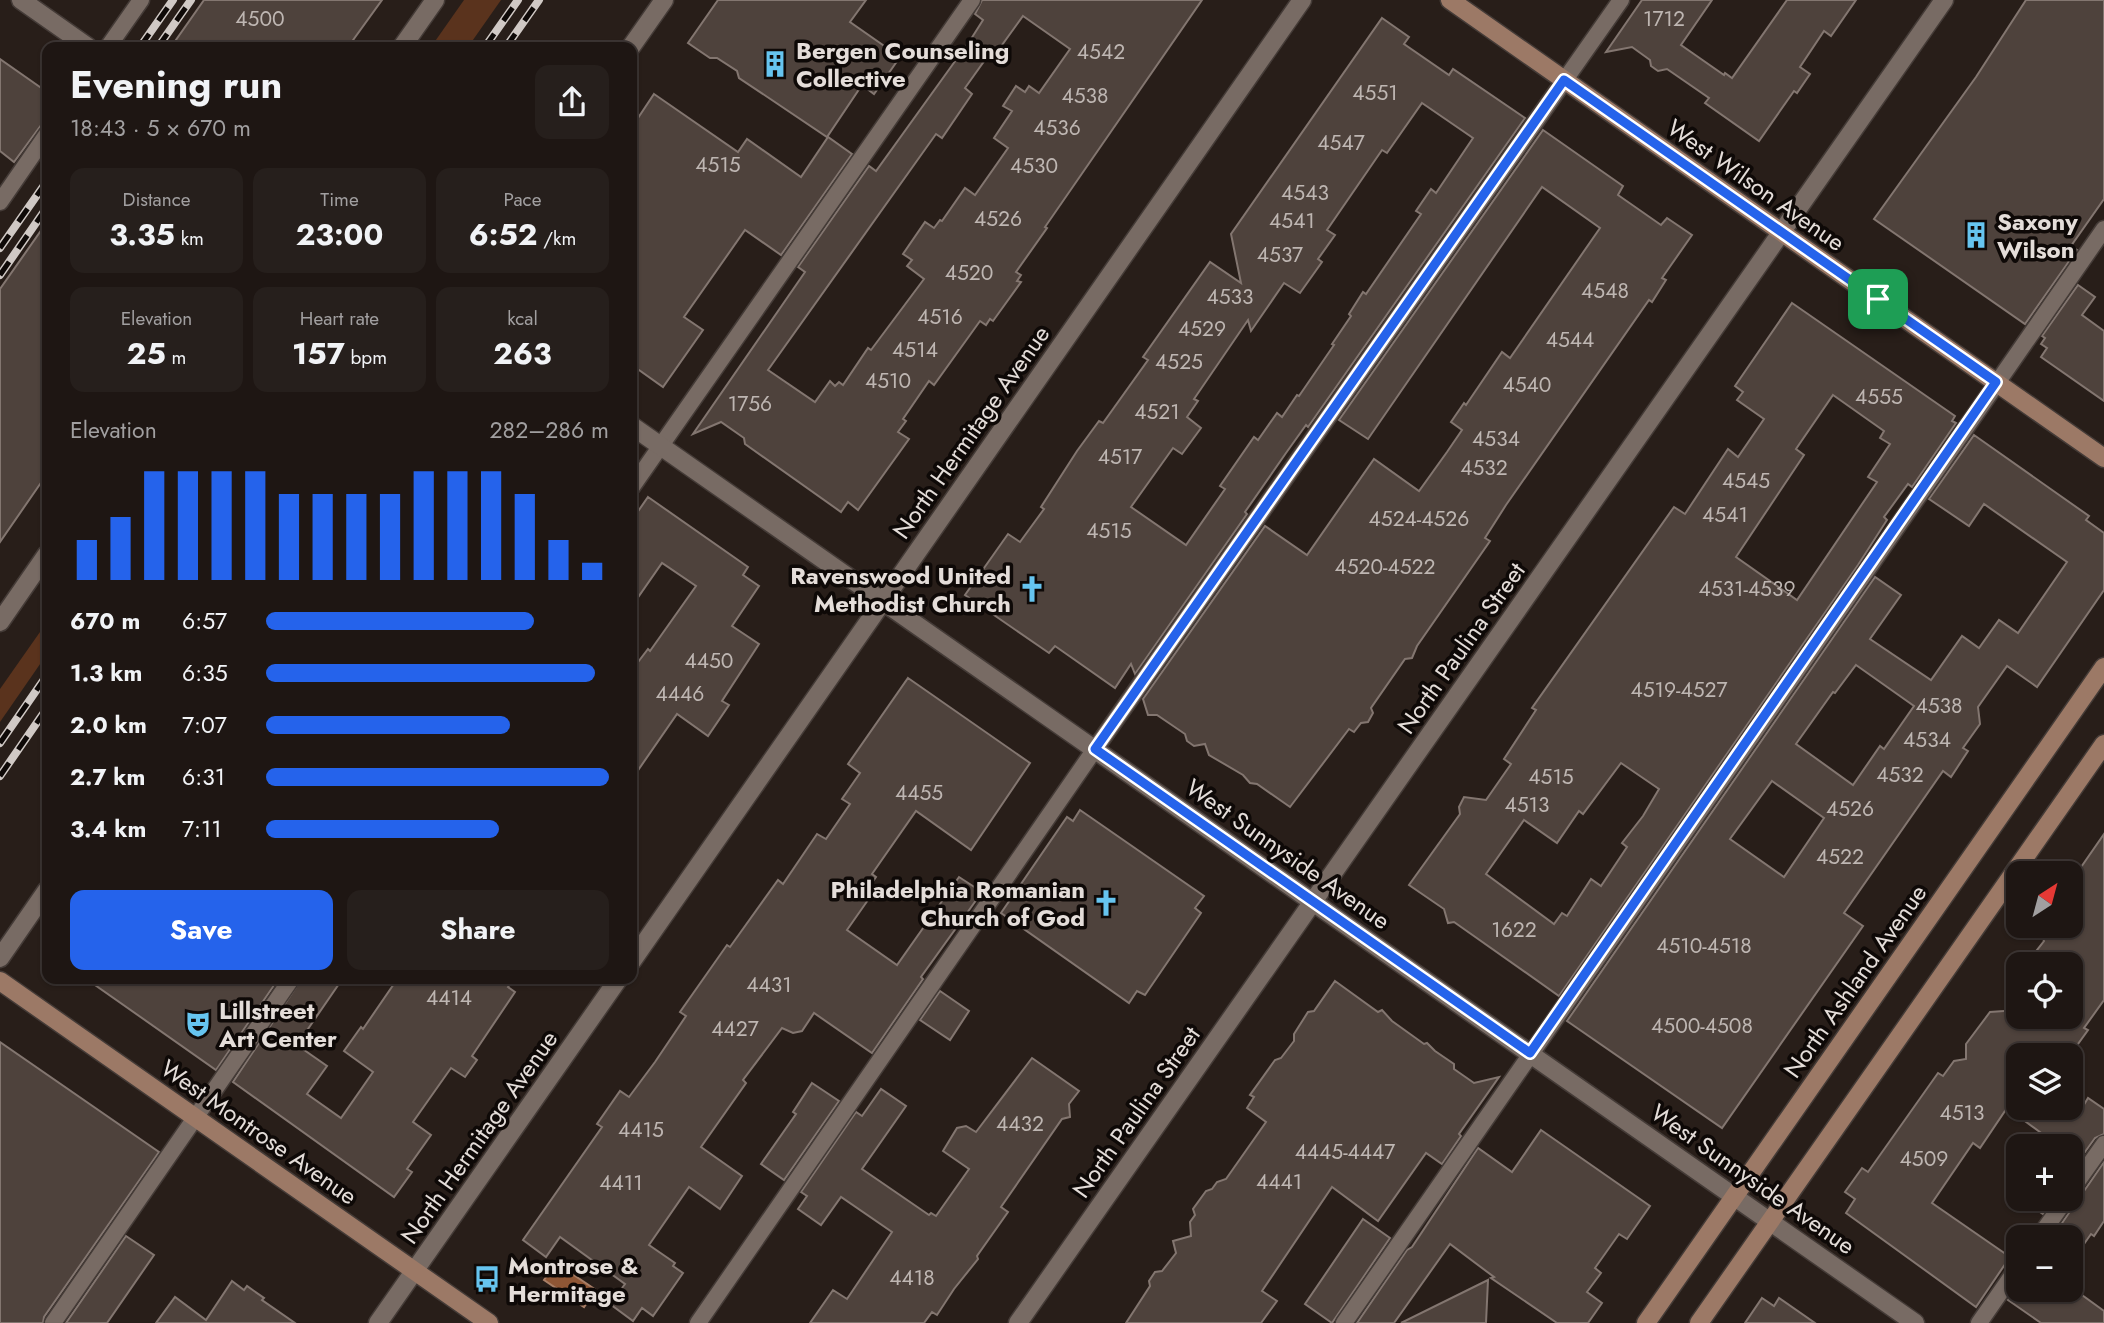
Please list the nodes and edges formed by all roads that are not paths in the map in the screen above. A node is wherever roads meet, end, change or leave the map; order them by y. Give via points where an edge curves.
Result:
1 (21, 0) edge
2 (141, 0) edge
3 (435, 0) edge
4 (664, 0) edge
5 (972, 0) edge
6 (1303, 0) edge
7 (1450, 0) edge
8 (1620, 0) edge
9 (1944, 0) edge
10 (81, 42) edge
11 (112, 42) edge
12 (406, 42) edge
13 (635, 42) edge
14 (1564, 80) junction
15 (42, 141) edge
16 (0, 202) edge
17 (2104, 229) edge
18 (1782, 232) junction
19 (1996, 382) junction
20 (637, 430) edge
21 (660, 446) junction
22 (2104, 457) edge
23 (637, 480) edge
24 (42, 561) edge
25 (883, 601) junction
26 (0, 622) edge
27 (2104, 667) edge
28 (2104, 744) edge
29 (1095, 749) junction
30 (42, 897) edge
31 (1313, 901) junction
32 (637, 954) edge
33 (0, 958) edge
34 (0, 981) edge
35 (288, 984) edge
36 (616, 984) edge
37 (1530, 1053) junction
38 (195, 1118) junction
39 (2104, 1144) edge
40 (2083, 1174) edge
41 (1735, 1196) junction
42 (1771, 1222) junction
43 (415, 1271) junction
44 (2006, 1284) edge
45 (53, 1323) edge
46 (378, 1323) edge
47 (489, 1323) edge
48 (698, 1323) edge
49 (1018, 1323) edge
50 (1344, 1323) edge
51 (1646, 1323) edge
52 (1699, 1323) edge
53 (1915, 1323) edge
54 (1979, 1323) edge

1 - 10 street
2 - 11 lane
3 - 12 street
4 - 13 street
5 - 21 lane
6 - 25 street, North Hermitage Avenue
7 - 14 main road, West Wilson Avenue
8 - 14 lane
9 - 18 street, North Paulina Street
14 - 18 main road, West Wilson Avenue
14 - 29 lane
15 - 16 lane
17 - 19 lane
18 - 19 main road, West Wilson Avenue
18 - 31 street, North Paulina Street
19 - 22 main road, West Wilson Avenue
19 - 37 lane
20 - 21 street, West Sunnyside Avenue
21 - 23 lane
21 - 25 street, West Sunnyside Avenue
24 - 26 street
25 - 29 street, West Sunnyside Avenue
25 - 32 street, North Hermitage Avenue
27 - 41 main road, North Ashland Avenue
28 - 42 main road
29 - 31 street, West Sunnyside Avenue
29 - 48 lane
30 - 33 street
31 - 37 street, West Sunnyside Avenue
31 - 49 street, North Paulina Street
34 - 38 main road, West Montrose Avenue
35 - 38 lane
36 - 43 street, North Hermitage Avenue
37 - 41 street, West Sunnyside Avenue
37 - 50 lane
38 - 43 main road, West Montrose Avenue
38 - 45 lane
39 - 40 lane
41 - 42 street, West Sunnyside Avenue
41 - 51 main road, North Ashland Avenue
42 - 52 main road
42 - 53 street, West Sunnyside Avenue
43 - 46 street, North Hermitage Avenue
43 - 47 main road, West Montrose Avenue
44 - 54 lane

